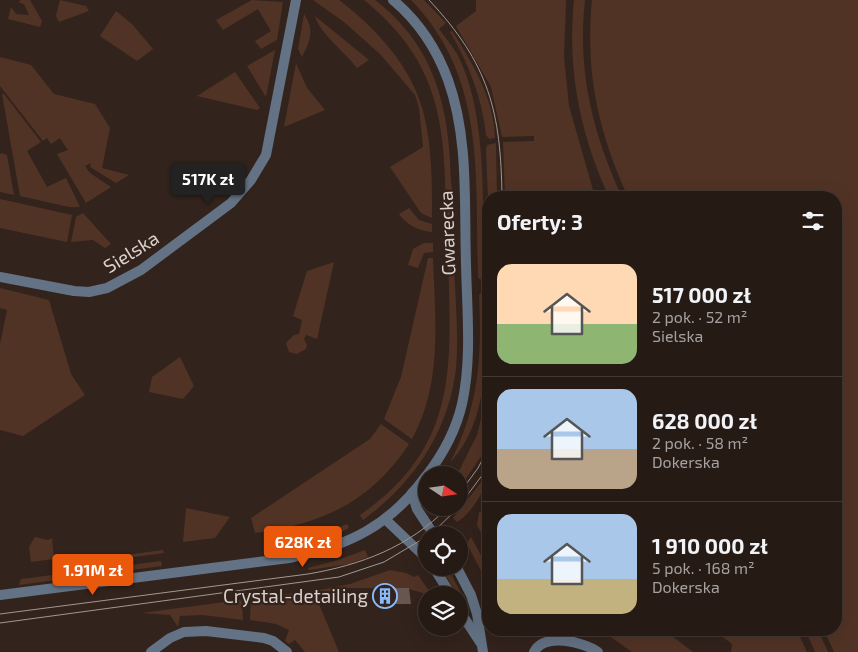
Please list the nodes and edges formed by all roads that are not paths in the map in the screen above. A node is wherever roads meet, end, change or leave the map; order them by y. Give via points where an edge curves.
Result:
1 (296, 0) edge
2 (393, 0) edge
3 (0, 277) edge
4 (433, 466) edge
5 (418, 486) edge
6 (412, 493) junction
7 (385, 520) junction
8 (428, 526) edge
9 (418, 551) edge
10 (461, 576) edge
11 (0, 595) edge
12 (468, 625) edge
13 (482, 648) edge
14 (151, 652) edge
15 (288, 652) edge
16 (534, 652) edge
17 (598, 652) edge

1 - 3 street, Sielska via 266,155 252,180 231,204 141,270 107,288 74,291
2 - 4 street, Gwarecka via 417,25 440,60 454,101 462,148 467,370 458,418
5 - 6 street, Gwarecka
6 - 7 street, Gwarecka
6 - 8 street via 417,509
7 - 9 street
7 - 11 street, Gwarecka via 348,542 289,558
10 - 13 street via 477,614
12 - 13 street
14 - 15 street via 170,638 193,631 264,638
16 - 17 street via 552,641 579,644

